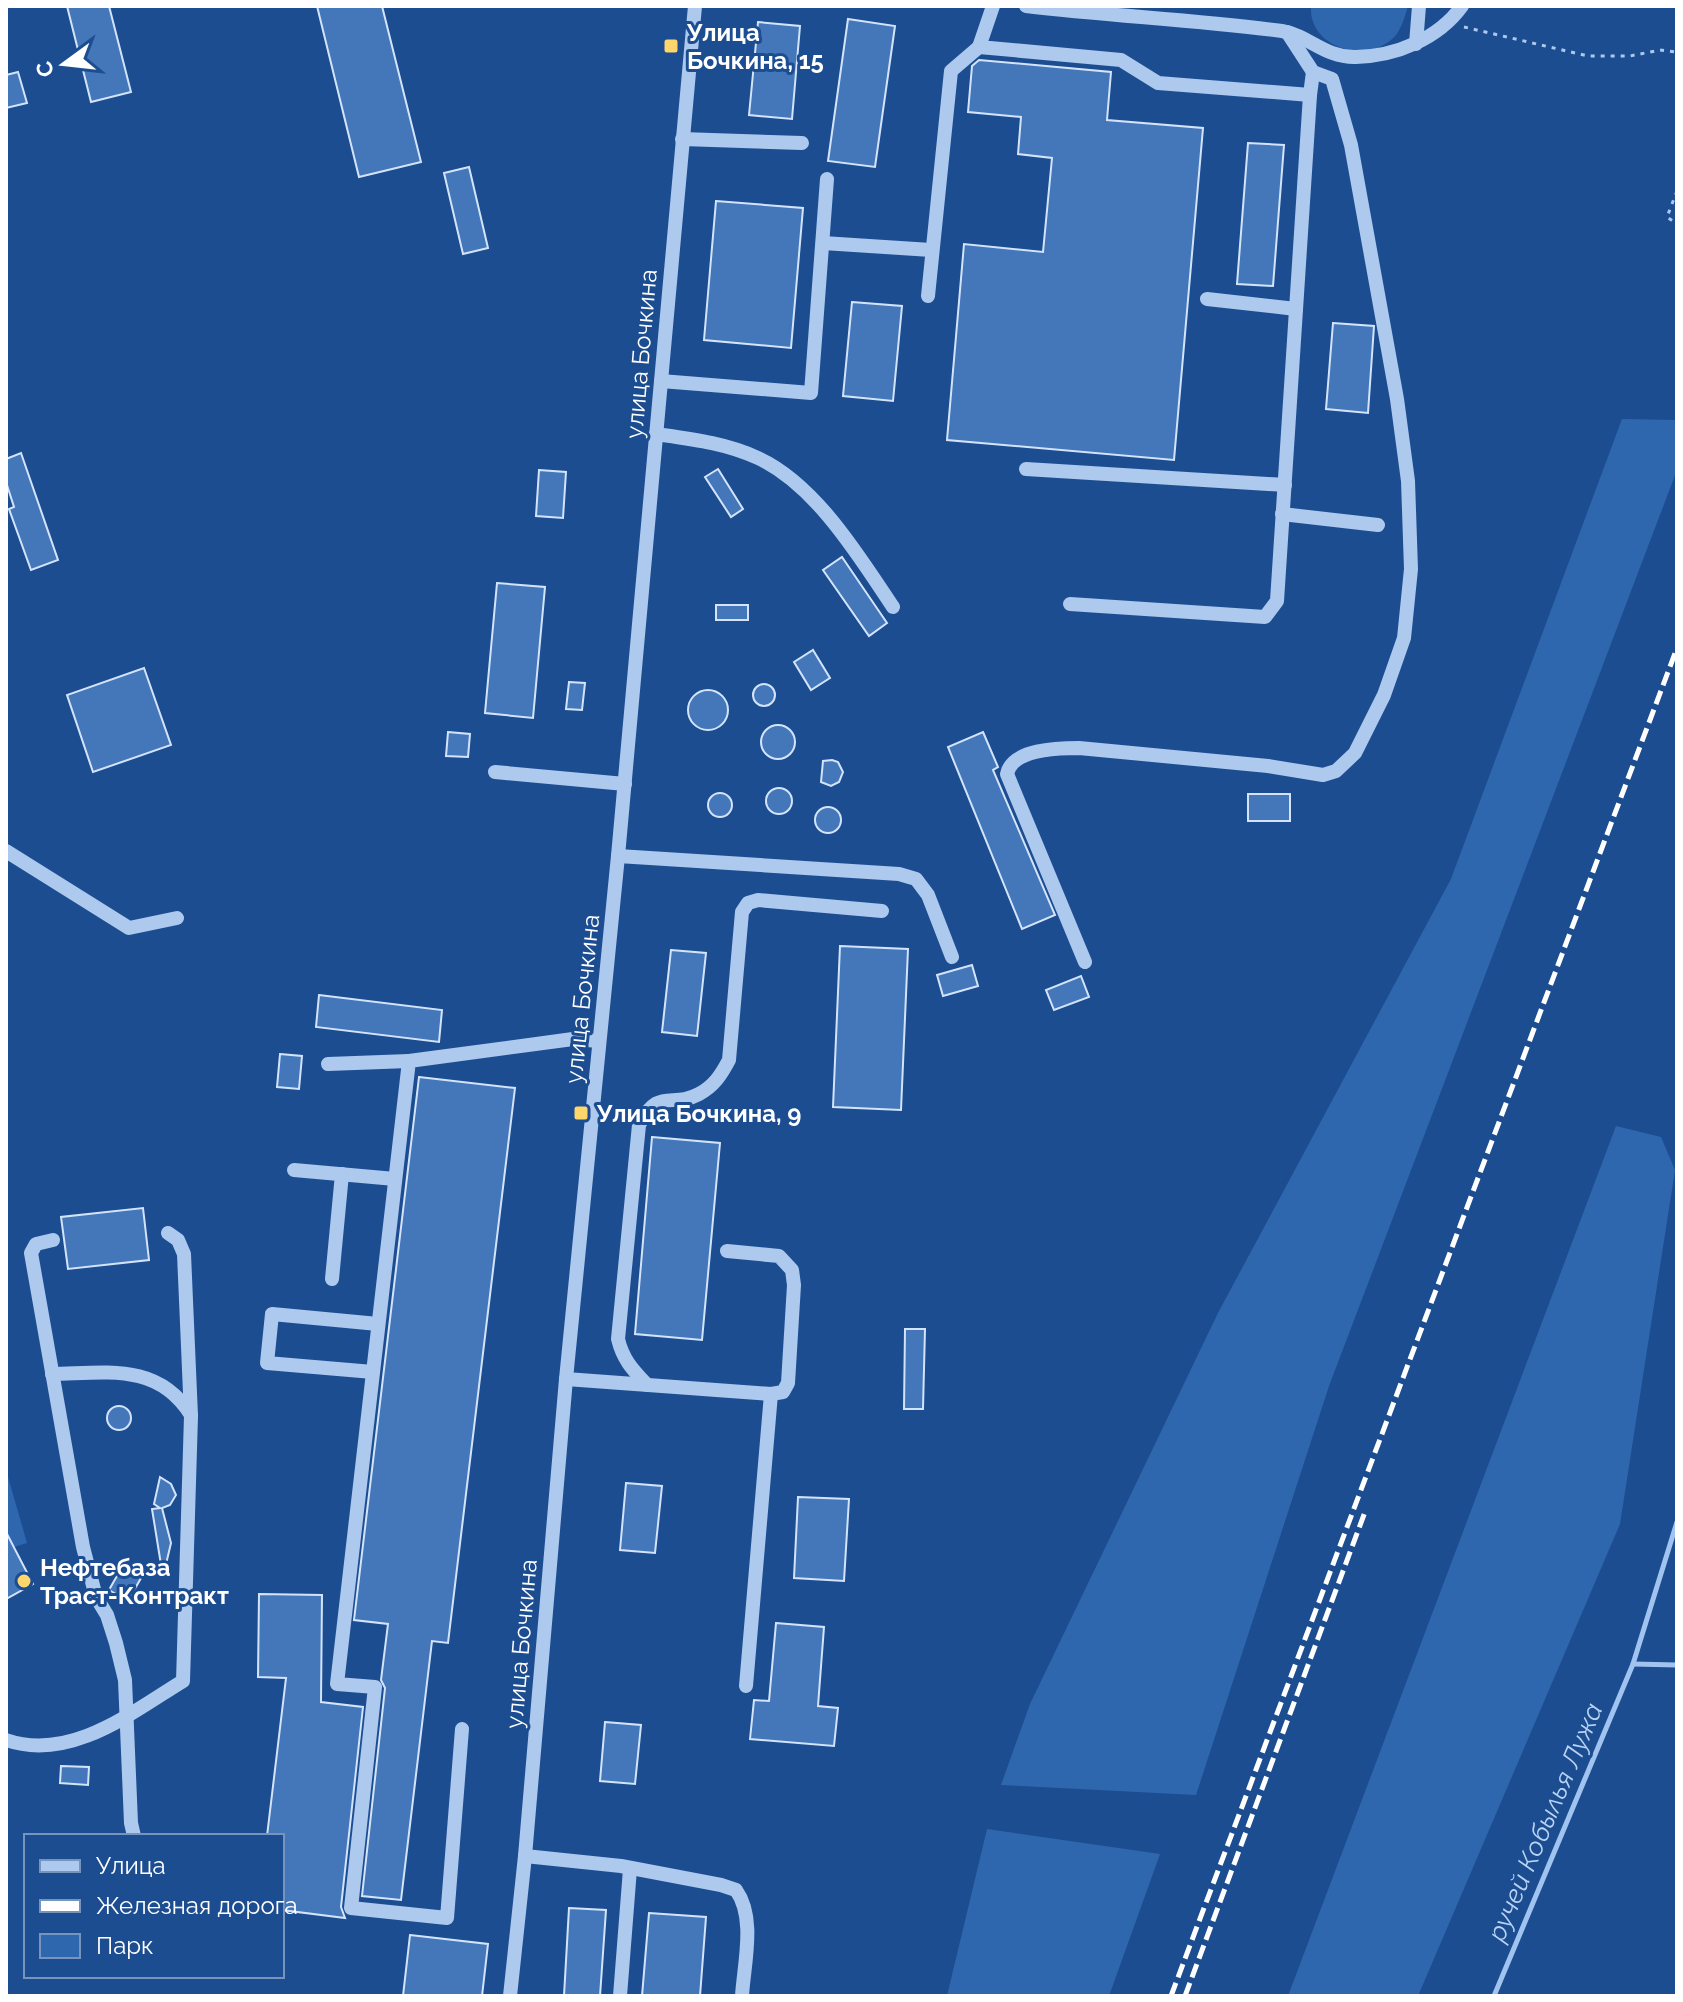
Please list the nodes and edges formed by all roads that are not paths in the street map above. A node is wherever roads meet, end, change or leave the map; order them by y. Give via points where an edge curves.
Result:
1 (695, 6) edge
2 (993, 6) edge
3 (1419, 6) edge
4 (1462, 6) edge
5 (1035, 7) edge
6 (1150, 12) edge
7 (1287, 32) junction
8 (1416, 44) junction
9 (979, 47) junction
10 (1313, 72) junction
11 (1310, 95) junction
12 (682, 139) junction
13 (802, 143) dead end
14 (827, 179) dead end
15 (823, 243) junction
16 (931, 250) junction
17 (928, 296) dead end
18 (1207, 299) dead end
19 (1296, 309) junction
20 (661, 381) junction
21 (656, 434) junction
22 (1026, 469) dead end
23 (1285, 485) junction
24 (1282, 514) junction
25 (1378, 525) dead end
26 (1070, 604) dead end
27 (893, 607) dead end
28 (495, 772) dead end
29 (625, 784) junction
30 (6, 851) edge
31 (618, 856) junction
32 (882, 911) dead end
33 (177, 918) dead end
34 (952, 957) dead end
35 (1085, 962) dead end
36 (599, 1041) junction
37 (409, 1061) junction
38 (328, 1064) dead end
39 (294, 1170) dead end
40 (342, 1174) junction
41 (395, 1179) junction
42 (168, 1233) dead end
43 (53, 1240) dead end
44 (727, 1251) dead end
45 (332, 1279) dead end
46 (378, 1324) junction
47 (373, 1372) junction
48 (52, 1374) junction
49 (566, 1379) junction
50 (647, 1385) junction
51 (771, 1394) junction
52 (191, 1416) junction
53 (746, 1686) dead end
54 (127, 1715) junction
55 (462, 1729) dead end
56 (6, 1740) edge
57 (134, 1834) edge
58 (525, 1856) junction
59 (630, 1869) junction
60 (510, 1996) edge
61 (620, 1996) edge
62 (742, 1996) edge

1 - 12 street, улица Бочкина
2 - 9 street
3 - 8 street
4 - 8 street via 1449,24
5 - 6 street
6 - 7 street
7 - 8 street via 1341,57
7 - 10 street
9 - 11 street via 1121,60 1158,83
9 - 16 street via 951,71
10 - 11 street
10 - 35 street via 1332,79 1351,145 1397,399 1408,481 1411,569 1404,638 1355,753 1336,771 1307,774 1079,748 1050,748 1015,760 1007,774
11 - 19 street
12 - 13 street
12 - 20 street, улица Бочкина
14 - 15 street
15 - 16 street
15 - 20 street via 811,393
16 - 17 street
18 - 19 street
19 - 23 street
20 - 21 street, улица Бочкина
21 - 27 street via 726,447 776,469 840,528
21 - 29 street, улица Бочкина
22 - 23 street
23 - 24 street
24 - 25 street
24 - 26 street via 1277,601 1265,617
28 - 29 street
29 - 31 street, улица Бочкина
30 - 33 street via 129,928
31 - 34 street via 916,879 928,895
31 - 36 street, улица Бочкина
32 - 50 street via 758,900 742,912 729,1060 719,1080 696,1096 660,1100 647,1109 639,1125 618,1339 629,1367
36 - 37 street via 573,1039
36 - 49 street, улица Бочкина
37 - 38 street
37 - 41 street
39 - 40 street
40 - 41 street
40 - 45 street
41 - 46 street
42 - 52 street via 184,1254
43 - 48 street via 36,1244 31,1253
44 - 51 street via 779,1256 792,1270 795,1299 788,1383 783,1392
46 - 47 street
46 - 47 street via 272,1314 267,1363
47 - 55 street via 337,1684 375,1687 351,1908 447,1918
48 - 52 street via 136,1374 158,1381
48 - 54 street via 83,1547 116,1643
49 - 50 street
49 - 58 street, улица Бочкина
50 - 51 street
51 - 53 street
52 - 54 street via 183,1681
54 - 56 street via 105,1729 57,1745
54 - 57 street
58 - 59 street
58 - 60 street, улица Бочкина
59 - 61 street
59 - 62 street via 736,1890 747,1924

